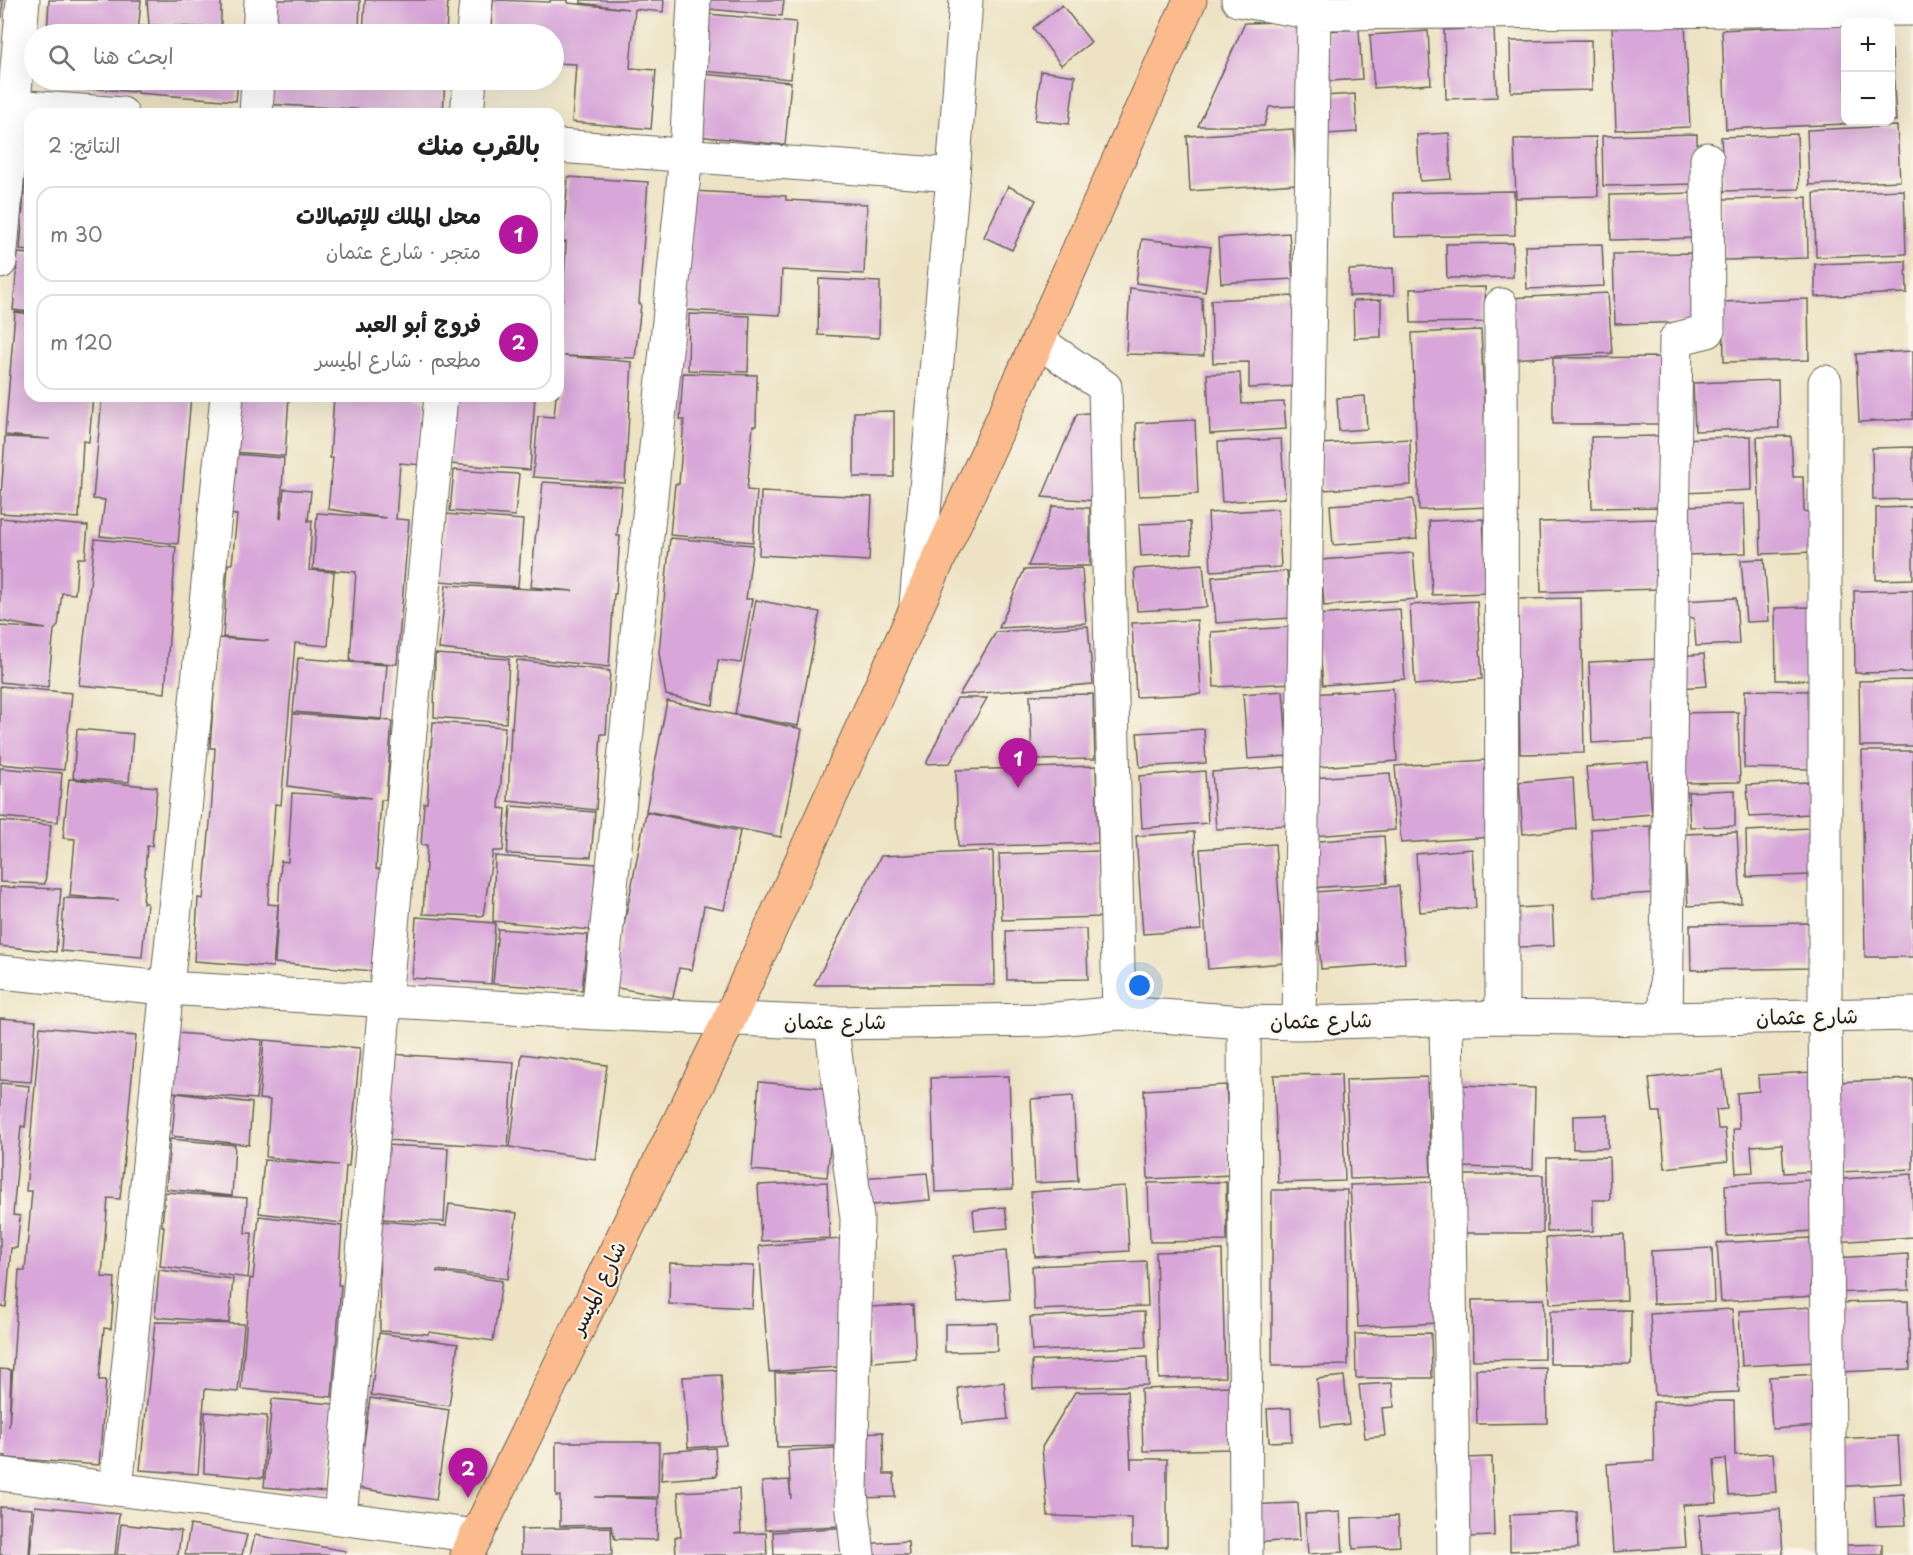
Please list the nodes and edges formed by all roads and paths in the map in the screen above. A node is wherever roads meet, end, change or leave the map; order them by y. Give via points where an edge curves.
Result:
1 (23, 0) edge
2 (261, 0) edge
3 (476, 0) edge
4 (694, 0) edge
5 (966, 0) edge
6 (1190, 0) edge
7 (1238, 0) edge
8 (1880, 5) edge
9 (1913, 9) edge
10 (1314, 13) junction
11 (260, 24) edge
12 (474, 24) edge
13 (257, 90) edge
14 (469, 90) edge
15 (6, 106) edge
16 (35, 108) edge
17 (256, 108) edge
18 (468, 108) edge
19 (564, 146) edge
20 (686, 155) junction
21 (1707, 159) dead end
22 (953, 175) junction
23 (0, 262) edge
24 (1500, 305) dead end
25 (1038, 341) junction
26 (1825, 382) dead end
27 (226, 402) edge
28 (440, 402) edge
29 (915, 609) junction
30 (0, 972) edge
31 (166, 988) junction
32 (385, 1000) junction
33 (598, 1013) junction
34 (1119, 1013) junction
35 (1913, 1014) edge
36 (1502, 1017) junction
37 (1825, 1017) junction
38 (1446, 1018) junction
39 (1666, 1019) junction
40 (729, 1020) junction
41 (1244, 1022) junction
42 (831, 1023) junction
43 (1299, 1023) junction
44 (0, 1474) edge
45 (116, 1489) junction
46 (340, 1518) junction
47 (472, 1546) edge
48 (858, 1555) edge
49 (1246, 1555) edge
50 (1454, 1555) edge
51 (1830, 1555) edge

1 - 15 street
2 - 11 street
3 - 12 street
4 - 20 street
5 - 22 street
6 - 25 main road, شارع الميسر
7 - 10 street
8 - 9 street
8 - 10 street
10 - 43 street
13 - 17 street
14 - 18 street
15 - 16 street
15 - 23 street
19 - 20 street
20 - 22 street
20 - 33 street
21 - 39 street via 1708,331 1676,339
22 - 29 street
24 - 36 street
25 - 29 main road, شارع الميسر
25 - 34 street via 1105,387
26 - 37 street
27 - 31 street
28 - 32 street
29 - 40 main road, شارع الميسر
30 - 31 street, شارع عثمان
31 - 32 street, شارع عثمان
31 - 45 street
32 - 33 street, شارع عثمان
32 - 46 street
33 - 40 street, شارع عثمان
34 - 41 street, شارع عثمان
34 - 42 street, شارع عثمان via 1046,1020
35 - 37 street, شارع عثمان
36 - 38 street, شارع عثمان
36 - 39 street, شارع عثمان
37 - 39 street, شارع عثمان
37 - 51 street
38 - 43 street, شارع عثمان
38 - 50 street
40 - 42 street, شارع عثمان
40 - 47 main road, شارع الميسر
41 - 43 street, شارع عثمان
41 - 49 street
42 - 48 street via 857,1218 851,1493
44 - 45 street
45 - 46 street
46 - 47 street

